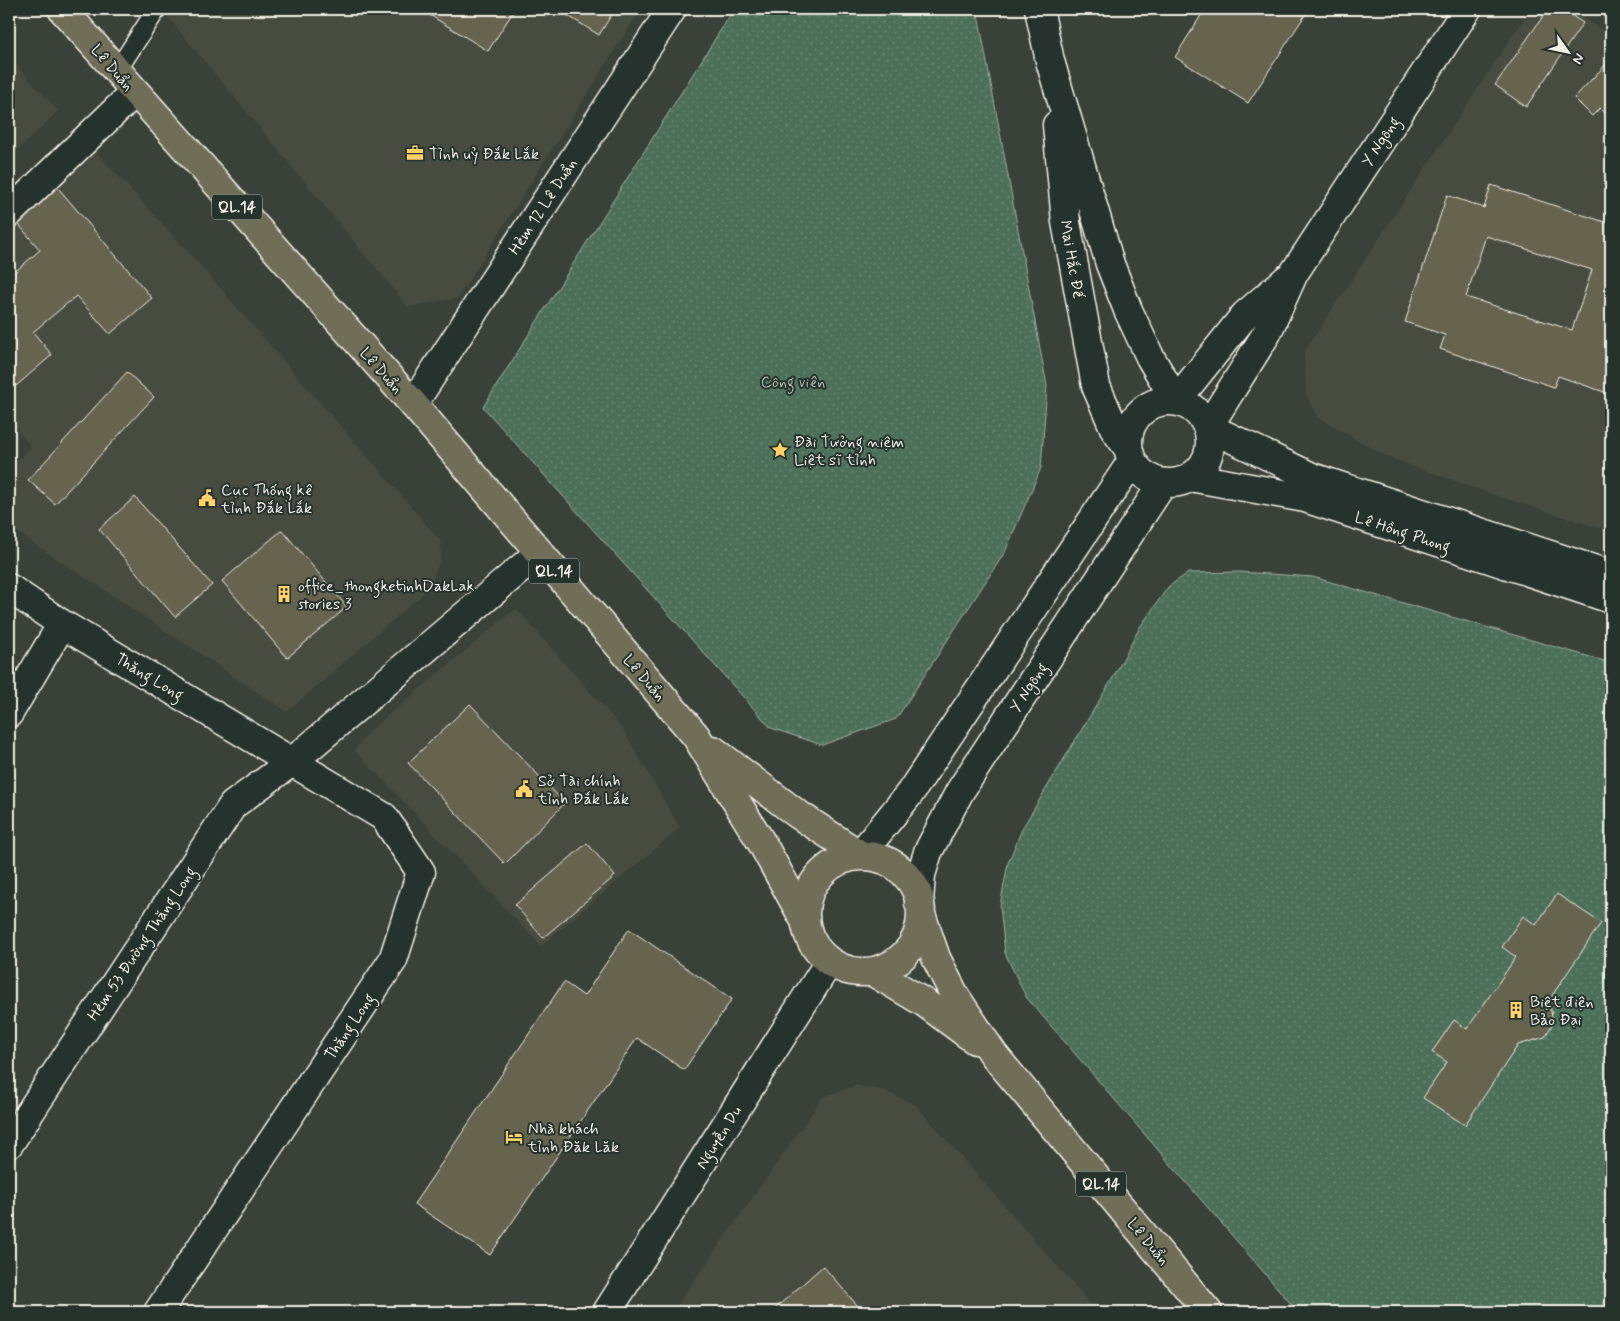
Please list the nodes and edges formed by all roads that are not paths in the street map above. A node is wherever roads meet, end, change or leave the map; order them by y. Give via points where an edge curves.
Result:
1 (62, 9) edge
2 (157, 9) edge
3 (672, 9) edge
4 (1039, 9) edge
5 (1468, 9) edge
6 (1050, 61) junction
7 (116, 72) junction
8 (135, 92) junction
9 (9, 212) edge
10 (1294, 273) junction
11 (1176, 401) junction
12 (413, 404) junction
13 (1208, 427) junction
14 (1130, 455) junction
15 (1190, 477) junction
16 (1163, 483) junction
17 (539, 553) junction
18 (1611, 574) edge
19 (9, 588) edge
20 (1611, 599) edge
21 (62, 624) junction
22 (1000, 658) junction
23 (1033, 679) junction
24 (9, 713) edge
25 (696, 736) junction
26 (293, 761) junction
27 (860, 855) junction
28 (920, 909) junction
29 (805, 922) junction
30 (829, 962) junction
31 (873, 972) junction
32 (994, 1055) junction
33 (9, 1144) edge
34 (158, 1312) edge
35 (607, 1312) edge
36 (1208, 1312) edge

1 - 7 main road, Lê Duẩn / QL.14
2 - 7 lane
3 - 12 street, Hẻm 12 Lê Duẩn
4 - 6 street, Mai Hắc Đế
5 - 10 street, Y Ngông
6 - 11 street, Mai Hắc Đế via 1110,264 1150,357
6 - 14 street, Mai Hắc Đế via 1066,222 1096,386 1104,409
7 - 8 main road, Lê Duẩn / QL.14
8 - 9 street
8 - 12 main road, Lê Duẩn / QL.14
10 - 11 street, Y Ngông via 1245,314
10 - 13 street, Y Ngông via 1267,333
11 - 13 street via 1195,410
11 - 14 street via 1163,401 1140,413 1132,423
12 - 17 main road, Lê Duẩn / QL.14
13 - 15 street via 1211,441 1208,456
13 - 18 street, Lê Hồng Phong via 1312,477
14 - 16 street via 1150,479
14 - 22 street
15 - 16 street via 1177,483
15 - 20 street, Lê Hồng Phong via 1305,498
16 - 23 street, Y Ngông
17 - 25 main road, Lê Duẩn / QL.14
17 - 26 street
19 - 21 street, Thăng Long
21 - 24 street
21 - 26 street, Thăng Long
22 - 23 street
22 - 27 street via 910,793
23 - 28 street, Y Ngông via 944,818 921,874
25 - 27 main road, Lê Duẩn / QL.14 via 796,813
25 - 29 main road, Lê Duẩn / QL.14 via 763,845
26 - 33 street, Hẻm 53 Đường Thăng Long via 233,805
26 - 34 street, Thăng Long via 384,817 421,872 393,960
27 - 28 main road via 892,863 906,873 915,886
27 - 29 main road via 837,862 818,876 805,906
28 - 31 main road via 919,933 912,946 888,967
28 - 32 main road, Lê Duẩn / QL.14 via 936,958 955,996
29 - 30 main road via 817,951
30 - 31 main road via 843,970
30 - 35 street, Nguyễn Du
31 - 32 main road, Lê Duẩn / QL.14 via 925,1003
32 - 36 main road, Lê Duẩn / QL.14

